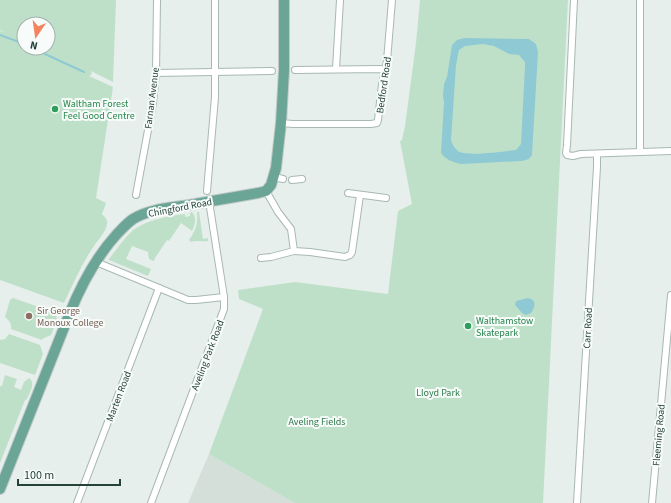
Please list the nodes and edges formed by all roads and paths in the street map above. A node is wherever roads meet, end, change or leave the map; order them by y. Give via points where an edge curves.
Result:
1 (157, 0) edge
2 (215, 0) edge
3 (284, 0) edge
4 (340, 0) edge
5 (392, 0) edge
6 (574, 0) edge
7 (640, 0) edge
8 (336, 69) junction
9 (295, 70) dead end
10 (385, 70) junction
11 (272, 71) dead end
12 (215, 72) junction
13 (156, 73) junction
14 (281, 123) junction
15 (671, 151) edge
16 (640, 152) junction
17 (597, 154) junction
18 (302, 179) dead end
19 (292, 180) dead end
20 (266, 191) junction
21 (348, 193) dead end
22 (136, 195) dead end
23 (360, 195) junction
24 (208, 196) junction
25 (386, 198) dead end
26 (294, 252) junction
27 (261, 258) dead end
28 (96, 262) junction
29 (159, 288) junction
30 (671, 295) edge
31 (224, 297) junction
32 (0, 489) edge
33 (77, 503) edge
34 (151, 503) edge
35 (577, 503) edge
36 (652, 503) edge

1 - 13 street, Farnan Avenue
2 - 12 street, Aveling Park Road
3 - 14 main road via 285,61
4 - 8 street
5 - 10 street, Bedford Road
6 - 17 street via 566,151 570,156
7 - 16 street
8 - 9 street
8 - 10 street
10 - 14 street, Bedford Road via 378,120 375,124
11 - 12 street
12 - 13 street
12 - 24 street, Aveling Park Road
13 - 22 street, Farnan Avenue
14 - 20 main road via 279,178
15 - 16 street
16 - 17 street
17 - 35 street, Carr Road
18 - 19 street
20 - 24 main road, Chingford Road
20 - 26 street via 291,229
21 - 23 street
23 - 25 street
23 - 26 street via 350,255
24 - 28 main road, Chingford Road via 134,219 114,238
24 - 31 street, Aveling Park Road
26 - 27 street
28 - 29 street
28 - 32 main road, Chingford Road via 71,310
29 - 31 street via 191,300
29 - 33 street, Marten Road
30 - 36 street, Fleeming Road
31 - 34 street, Aveling Park Road via 223,314

